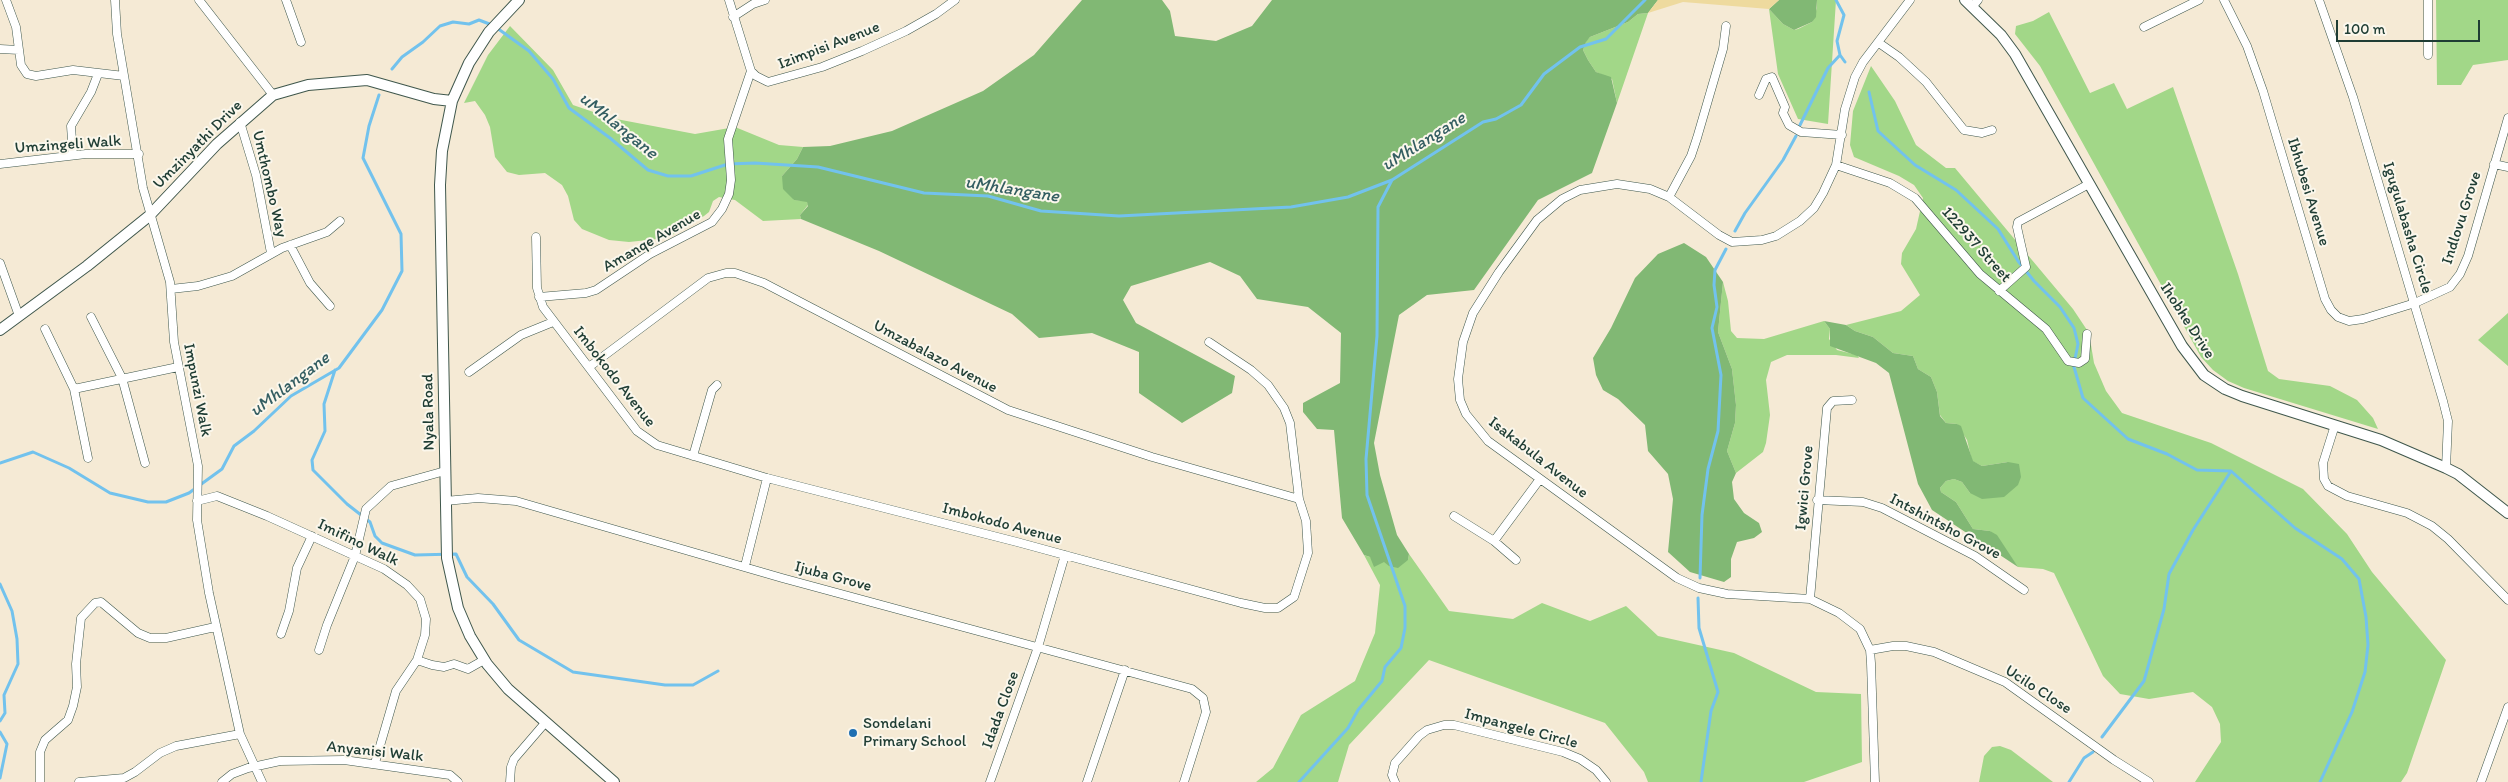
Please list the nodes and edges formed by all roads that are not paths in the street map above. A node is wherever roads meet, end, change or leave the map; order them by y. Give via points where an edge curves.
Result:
1 (6, 0) edge
2 (115, 0) edge
3 (199, 0) edge
4 (286, 0) edge
5 (519, 0) edge
6 (729, 0) edge
7 (765, 0) edge
8 (955, 0) edge
9 (1910, 0) edge
10 (2199, 0) edge
11 (2224, 0) edge
12 (2319, 0) edge
13 (2428, 0) edge
14 (1972, 2) edge
15 (733, 17) junction
16 (1726, 26) dead end
17 (2144, 27) dead end
18 (300, 42) dead end
19 (1879, 43) junction
20 (0, 49) edge
21 (19, 50) junction
22 (2428, 55) dead end
23 (751, 71) junction
24 (98, 74) junction
25 (124, 76) junction
26 (273, 95) junction
27 (1759, 95) dead end
28 (452, 101) junction
29 (2508, 118) edge
30 (240, 122) junction
31 (1992, 130) dead end
32 (1842, 134) junction
33 (139, 154) junction
34 (73, 155) junction
35 (0, 164) edge
36 (2494, 164) junction
37 (1836, 165) junction
38 (2508, 167) edge
39 (2090, 184) junction
40 (1669, 197) junction
41 (149, 216) junction
42 (340, 220) dead end
43 (536, 237) dead end
44 (290, 245) junction
45 (271, 253) junction
46 (0, 263) edge
47 (171, 290) junction
48 (1999, 291) junction
49 (539, 297) junction
50 (2415, 303) junction
51 (330, 306) dead end
52 (19, 316) junction
53 (92, 317) dead end
54 (553, 322) junction
55 (0, 330) edge
56 (45, 330) dead end
57 (2087, 334) dead end
58 (1209, 342) dead end
59 (178, 367) junction
60 (588, 367) junction
61 (469, 372) dead end
62 (122, 378) junction
63 (717, 385) dead end
64 (74, 389) junction
65 (1852, 400) dead end
66 (2335, 425) junction
67 (693, 456) junction
68 (88, 458) dead end
69 (145, 463) dead end
70 (2446, 468) junction
71 (444, 471) junction
72 (767, 478) junction
73 (1540, 479) junction
74 (1298, 499) junction
75 (197, 500) junction
76 (1817, 500) junction
77 (445, 501) junction
78 (2508, 513) edge
79 (1454, 516) dead end
80 (312, 536) junction
81 (1494, 542) junction
82 (1065, 555) junction
83 (355, 556) junction
84 (1516, 560) dead end
85 (745, 566) junction
86 (2024, 590) dead end
87 (1810, 599) junction
88 (2508, 600) edge
89 (215, 627) junction
90 (280, 634) dead end
91 (1038, 647) junction
92 (319, 650) dead end
93 (1870, 650) junction
94 (417, 660) junction
95 (484, 660) junction
96 (1126, 670) junction
97 (2508, 707) edge
98 (545, 723) junction
99 (240, 734) junction
100 (375, 763) junction
101 (256, 766) junction
102 (40, 782) edge
103 (79, 782) edge
104 (222, 782) edge
105 (262, 782) edge
106 (458, 782) edge
107 (510, 782) edge
108 (614, 782) edge
109 (990, 782) edge
110 (1087, 782) edge
111 (1184, 782) edge
112 (1395, 782) edge
113 (1606, 782) edge
114 (1875, 782) edge
115 (2149, 782) edge
116 (2481, 782) edge

1 - 21 street via 16,27
2 - 25 street, Impunzi Walk
3 - 26 street
4 - 18 street
5 - 28 street, Nyala Road via 489,32 469,63
6 - 15 street
7 - 15 street
8 - 23 street, Izimpisi Avenue via 906,31 822,67 768,82
9 - 19 street, Isakabula Avenue
10 - 17 street
11 - 50 street, Ibhubesi Avenue via 2263,91 2331,310 2349,321
12 - 50 street, Igugulabasha Circle via 2353,97
13 - 22 street
14 - 39 street, Ihobhe Drive via 2015,54
15 - 23 street
16 - 40 street via 1723,49 1691,156
19 - 31 street via 1926,82 1964,130
19 - 32 street, Isakabula Avenue via 1849,91
20 - 21 street
21 - 24 street via 22,69 27,74 36,76 73,70
23 - 49 street, Amanqe Avenue via 727,148 729,194 712,222 650,254 596,290 586,294
24 - 25 street
24 - 34 street via 71,126
25 - 33 street, Impunzi Walk
26 - 28 street, Umzinyathi Drive via 308,85 367,80
26 - 30 street, Umzinyathi Drive
27 - 32 street via 1766,79 1772,77 1789,125 1801,132
28 - 71 street, Nyala Road via 446,124 440,185
29 - 36 street, Indlovu Grove
30 - 41 street, Umzinyathi Drive
30 - 45 street, Umthombo Way via 256,174
32 - 37 street, Isakabula Avenue
33 - 34 street, Umzingeli Walk
33 - 41 street, Impunzi Walk
34 - 35 street, Umzingeli Walk
36 - 38 street
36 - 50 street, Indlovu Grove via 2460,274 2450,287
37 - 40 street, Isakabula Avenue via 1814,208 1790,228 1762,240 1732,242
37 - 48 street, 122937 Street via 1890,183 1915,198 1980,274
39 - 48 street via 2018,222 2026,267
39 - 66 street, Ihobhe Drive via 2182,346 2204,375 2242,396
40 - 73 street, Isakabula Avenue via 1634,185 1617,184 1580,190 1562,199 1525,234 1473,313 1459,361 1460,400 1471,421 1488,441
41 - 47 street, Impunzi Walk
41 - 52 street, Umzinyathi Drive
42 - 44 street via 327,232
43 - 49 street, Imbokodo Avenue
44 - 45 street
44 - 51 street via 310,283
45 - 47 street via 232,276
46 - 52 street
47 - 59 street, Impunzi Walk
48 - 57 street, 122937 Street via 2046,330 2068,361 2079,363 2085,359
49 - 54 street, Imbokodo Avenue
50 - 70 street, Igugulabasha Circle via 2448,422
52 - 55 street, Umzinyathi Drive
53 - 62 street
54 - 60 street, Imbokodo Avenue
54 - 61 street via 521,335
56 - 64 street
58 - 74 street, Imbokodo Avenue via 1251,370 1268,385 1284,408 1290,423
59 - 62 street
59 - 75 street, Impunzi Walk via 198,466
60 - 67 street, Imbokodo Avenue via 641,435 657,445
60 - 74 street, Umzabalazo Avenue via 708,278 726,272 745,275 1008,410 1152,457
62 - 64 street
62 - 69 street
63 - 67 street via 712,390
64 - 68 street
65 - 76 street, Igwici Grove via 1833,401 1827,408
66 - 70 street, Ihobhe Drive via 2381,440
66 - 88 street via 2323,464 2324,480 2328,486 2347,496 2407,513 2432,526
67 - 72 street, Imbokodo Avenue
70 - 78 street, Ihobhe Drive via 2466,479
71 - 77 street, Nyala Road
71 - 83 street via 391,486 366,509
72 - 82 street, Imbokodo Avenue
72 - 85 street
73 - 81 street
73 - 87 street, Isakabula Avenue via 1685,583 1728,594
74 - 82 street, Imbokodo Avenue via 1306,521 1307,561 1294,598 1278,608 1241,603
75 - 80 street, Imifino Walk via 217,496 225,498
75 - 89 street, Impunzi Walk via 197,520
76 - 86 street, Intshintsho Grove via 1856,501 1882,508 1975,556
76 - 87 street, Igwici Grove
77 - 85 street, Ijuba Grove via 478,498 516,501
77 - 95 street, Nyala Road via 447,554 458,608
79 - 81 street
80 - 83 street, Imifino Walk
80 - 90 street via 295,574 289,611
81 - 84 street
82 - 91 street, Idada Close
83 - 92 street
83 - 94 street, Imifino Walk via 397,576 420,599 426,626
85 - 91 street, Ijuba Grove
87 - 93 street, Isakabula Avenue via 1839,613 1860,629
89 - 99 street, Impunzi Walk
89 - 102 street via 166,638 150,638 138,633 102,602 95,603 81,618 73,706 68,720 45,740 40,752
91 - 96 street, Ijuba Grove
91 - 109 street, Idada Close
93 - 114 street
93 - 115 street, Ucilo Close via 1900,646 1934,652 2006,682
94 - 95 street via 468,669
94 - 100 street, Imifino Walk via 396,691
95 - 98 street, Nyala Road via 508,689
96 - 110 street
96 - 111 street, Ijuba Grove via 1192,689 1200,693 1206,704
97 - 116 street
98 - 107 street via 514,759
98 - 108 street, Nyala Road
99 - 101 street, Impunzi Walk
99 - 103 street via 176,746 124,778
100 - 101 street, Anyanisi Walk via 307,760
100 - 106 street, Anyanisi Walk via 450,775
101 - 104 street, Anyanisi Walk via 232,774
101 - 105 street, Impunzi Walk
112 - 113 street, Impangele Circle via 1392,775 1395,763 1419,736 1444,725 1563,752 1596,770

